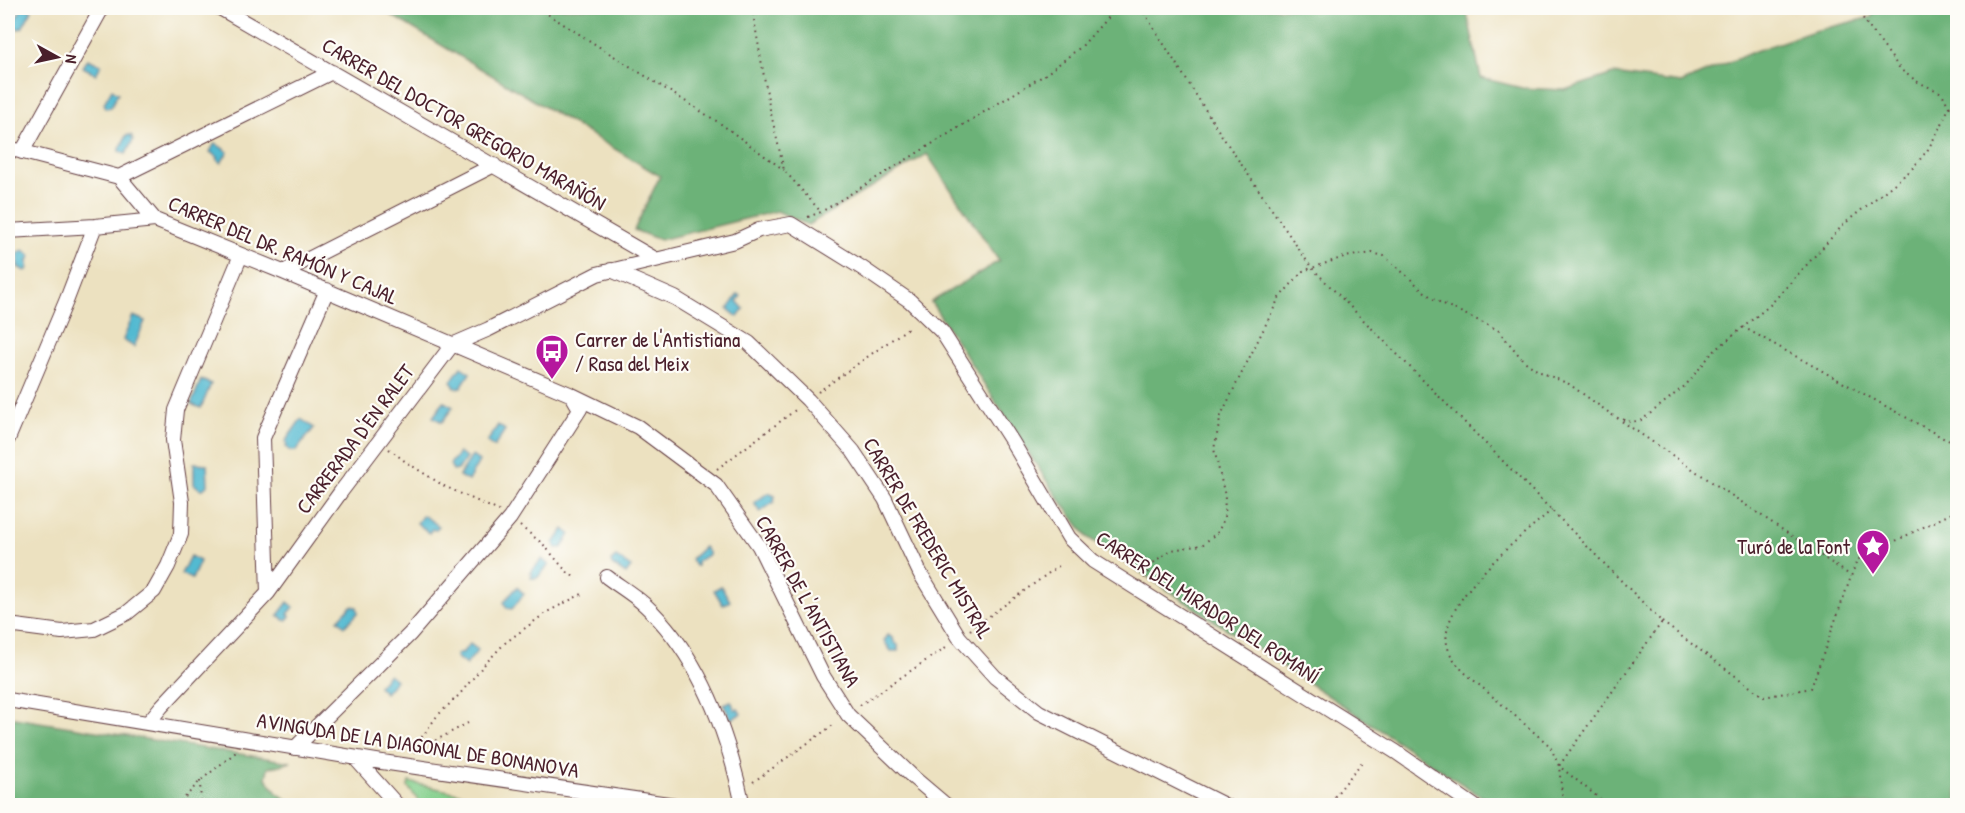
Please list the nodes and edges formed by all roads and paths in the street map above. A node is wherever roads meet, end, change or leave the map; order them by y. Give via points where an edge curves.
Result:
1 (102, 8) edge
2 (220, 8) edge
3 (538, 8) edge
4 (752, 8) edge
5 (1116, 8) edge
6 (1141, 8) edge
7 (1858, 8) edge
8 (332, 72) junction
9 (1958, 106) edge
10 (1949, 107) junction
11 (8, 148) edge
12 (22, 152) junction
13 (494, 165) junction
14 (784, 170) junction
15 (119, 177) junction
16 (820, 212) junction
17 (155, 220) junction
18 (791, 224) junction
19 (95, 226) junction
20 (8, 231) edge
21 (240, 255) junction
22 (654, 259) junction
23 (1311, 267) junction
24 (611, 270) junction
25 (283, 272) junction
26 (327, 290) junction
27 (911, 326) dead end
28 (1743, 327) junction
29 (452, 345) junction
30 (816, 394) dead end
31 (572, 395) junction
32 (803, 404) dead end
33 (597, 406) junction
34 (580, 409) junction
35 (1615, 417) junction
36 (8, 439) edge
37 (1958, 444) edge
38 (389, 448) dead end
39 (717, 469) dead end
40 (1552, 510) junction
41 (1958, 510) edge
42 (504, 513) dead end
43 (515, 522) dead end
44 (1060, 566) dead end
45 (1851, 576) junction
46 (574, 577) dead end
47 (607, 577) dead end
48 (1137, 589) junction
49 (268, 593) junction
50 (585, 593) dead end
51 (1662, 621) junction
52 (8, 625) edge
53 (964, 634) dead end
54 (953, 641) dead end
55 (8, 700) edge
56 (860, 705) dead end
57 (148, 723) junction
58 (468, 723) dead end
59 (832, 726) dead end
60 (295, 748) junction
61 (238, 750) dead end
62 (355, 758) junction
63 (1362, 762) dead end
64 (1559, 766) junction
65 (200, 781) junction
66 (747, 787) dead end
67 (631, 802) edge
68 (177, 806) edge
69 (201, 806) edge
70 (398, 806) edge
71 (682, 806) edge
72 (743, 806) edge
73 (947, 806) edge
74 (1226, 806) edge
75 (1327, 806) edge
76 (1474, 806) edge
77 (1568, 806) edge
78 (1609, 806) edge

1 - 12 street
2 - 8 street, CARRER DEL DOCTOR GREGORIO MARAÑÓN
3 - 14 path via 721,124
4 - 14 path
5 - 16 path via 1082,46 1046,74
6 - 23 path
7 - 10 path via 1902,70 1942,93
8 - 13 street, CARRER DEL DOCTOR GREGORIO MARAÑÓN
8 - 15 street
9 - 10 path
10 - 28 path via 1927,151 1911,170 1844,224 1770,305
11 - 12 street
12 - 15 street
13 - 22 street, CARRER DEL DOCTOR GREGORIO MARAÑÓN
13 - 25 street
14 - 16 path
15 - 17 street, CARRER DEL DR. RAMÓN Y CAJAL
16 - 18 path
17 - 19 street
17 - 21 street, CARRER DEL DR. RAMÓN Y CAJAL
18 - 22 street, CARRERADA D'EN RALET via 759,230 735,242
18 - 48 street, CARRER DEL MIRADOR DEL ROMANÍ via 910,301 942,332 1069,538 1093,561
19 - 20 street
19 - 36 street
21 - 25 street, CARRER DEL DR. RAMÓN Y CAJAL
21 - 52 street via 176,410 173,440 182,502 182,534 154,591 127,612 94,629 63,632
22 - 24 street, CARRERADA D'EN RALET
23 - 35 path via 1344,257 1372,253 1384,256 1433,299 1498,330 1523,360 1569,384
23 - 40 path
23 - 48 path via 1279,297 1221,415 1214,449 1225,496 1224,519 1218,532 1202,545 1171,550 1155,561
24 - 29 street, CARRERADA D'EN RALET
24 - 74 street, CARRER DE FREDERIC MISTRAL via 675,298 749,344 808,400 853,450 885,499 920,573 959,637 995,677 1039,712
25 - 26 street, CARRER DEL DR. RAMÓN Y CAJAL
26 - 29 street, CARRER DEL DR. RAMÓN Y CAJAL
26 - 49 street via 263,438
27 - 30 path
28 - 35 path via 1712,353 1686,385 1642,420 1631,422
28 - 37 path
29 - 31 street, CARRER DE L'ANTISTIANA
29 - 49 street, CARRERADA D'EN RALET
31 - 33 street, CARRER DE L'ANTISTIANA
31 - 34 street
32 - 39 path
33 - 34 street
33 - 73 street, CARRER DE L'ANTISTIANA via 638,427 716,485 759,546 822,676 848,715
34 - 60 street via 510,518 410,634
35 - 45 path
38 - 42 path via 444,486
40 - 51 path
40 - 64 path via 1508,546 1470,587 1449,618 1446,642 1463,671 1550,746
41 - 45 path via 1857,560
43 - 46 path via 543,544
44 - 53 path
45 - 51 path via 1811,688 1764,697
47 - 72 street via 644,604 674,639 704,686 722,730
48 - 76 street, CARRER DEL MIRADOR DEL ROMANÍ via 1396,752
49 - 57 street, CARRERADA D'EN RALET
50 - 58 path via 547,612 505,643 437,716 409,754
51 - 64 path
54 - 56 path
55 - 57 street
57 - 60 street, AVINGUDA DE LA DIAGONAL DE BONANOVA
59 - 66 path
60 - 62 street, AVINGUDA DE LA DIAGONAL DE BONANOVA
61 - 65 path
62 - 67 street, AVINGUDA DE LA DIAGONAL DE BONANOVA
62 - 70 street
63 - 75 path
64 - 77 path via 1562,794
64 - 78 path
65 - 68 path
65 - 69 path
67 - 71 street, AVINGUDA DE LA DIAGONAL DE BONANOVA

